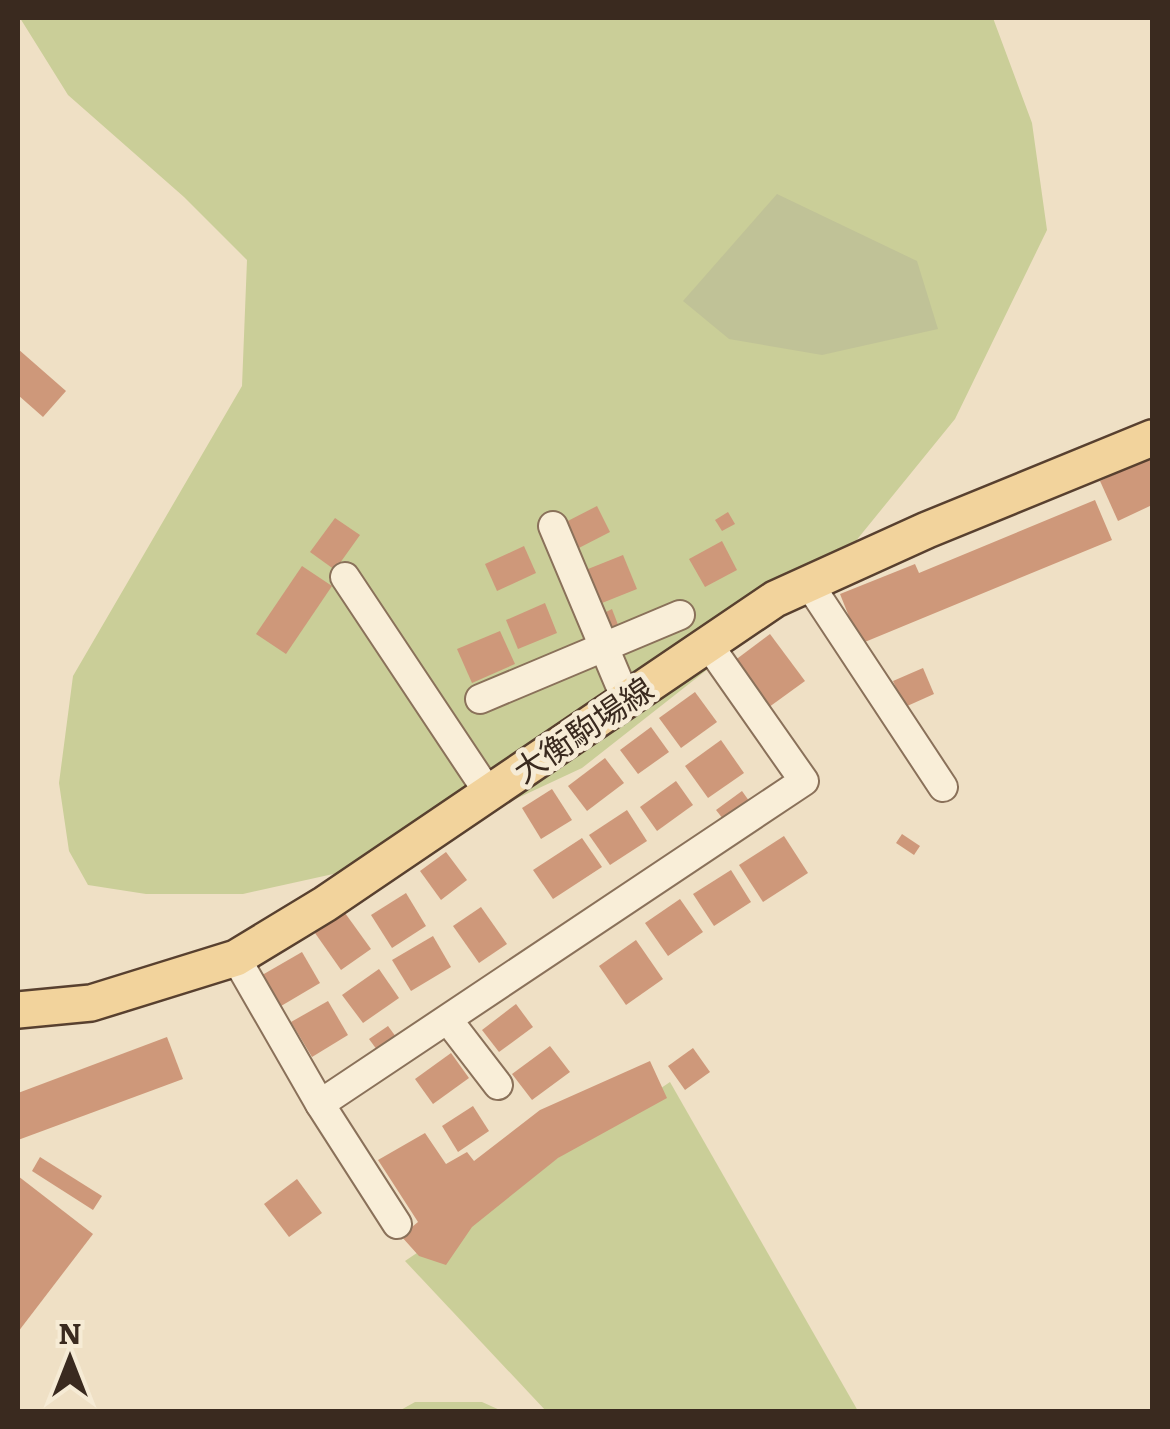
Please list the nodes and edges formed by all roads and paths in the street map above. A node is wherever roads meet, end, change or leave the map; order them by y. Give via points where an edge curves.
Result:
1 (1152, 438) edge
2 (553, 526) dead end
3 (346, 577) dead end
4 (808, 584) junction
5 (680, 615) dead end
6 (708, 644) junction
7 (605, 648) junction
8 (625, 697) junction
9 (480, 699) dead end
10 (942, 787) dead end
11 (488, 792) junction
12 (236, 958) junction
13 (18, 1010) edge
14 (448, 1020) junction
15 (498, 1085) dead end
16 (320, 1104) junction
17 (397, 1224) dead end

1 - 4 main road, 大衡駒場線
2 - 7 street
3 - 11 street
4 - 6 main road, 大衡駒場線
4 - 10 street
5 - 7 street
6 - 8 main road, 大衡駒場線
6 - 14 street via 804,781
7 - 8 street
7 - 9 street
8 - 11 main road, 大衡駒場線
11 - 12 main road, 大衡駒場線
12 - 13 main road, 大衡駒場線 via 91,1003
12 - 16 street
14 - 15 street
14 - 16 street
16 - 17 street

